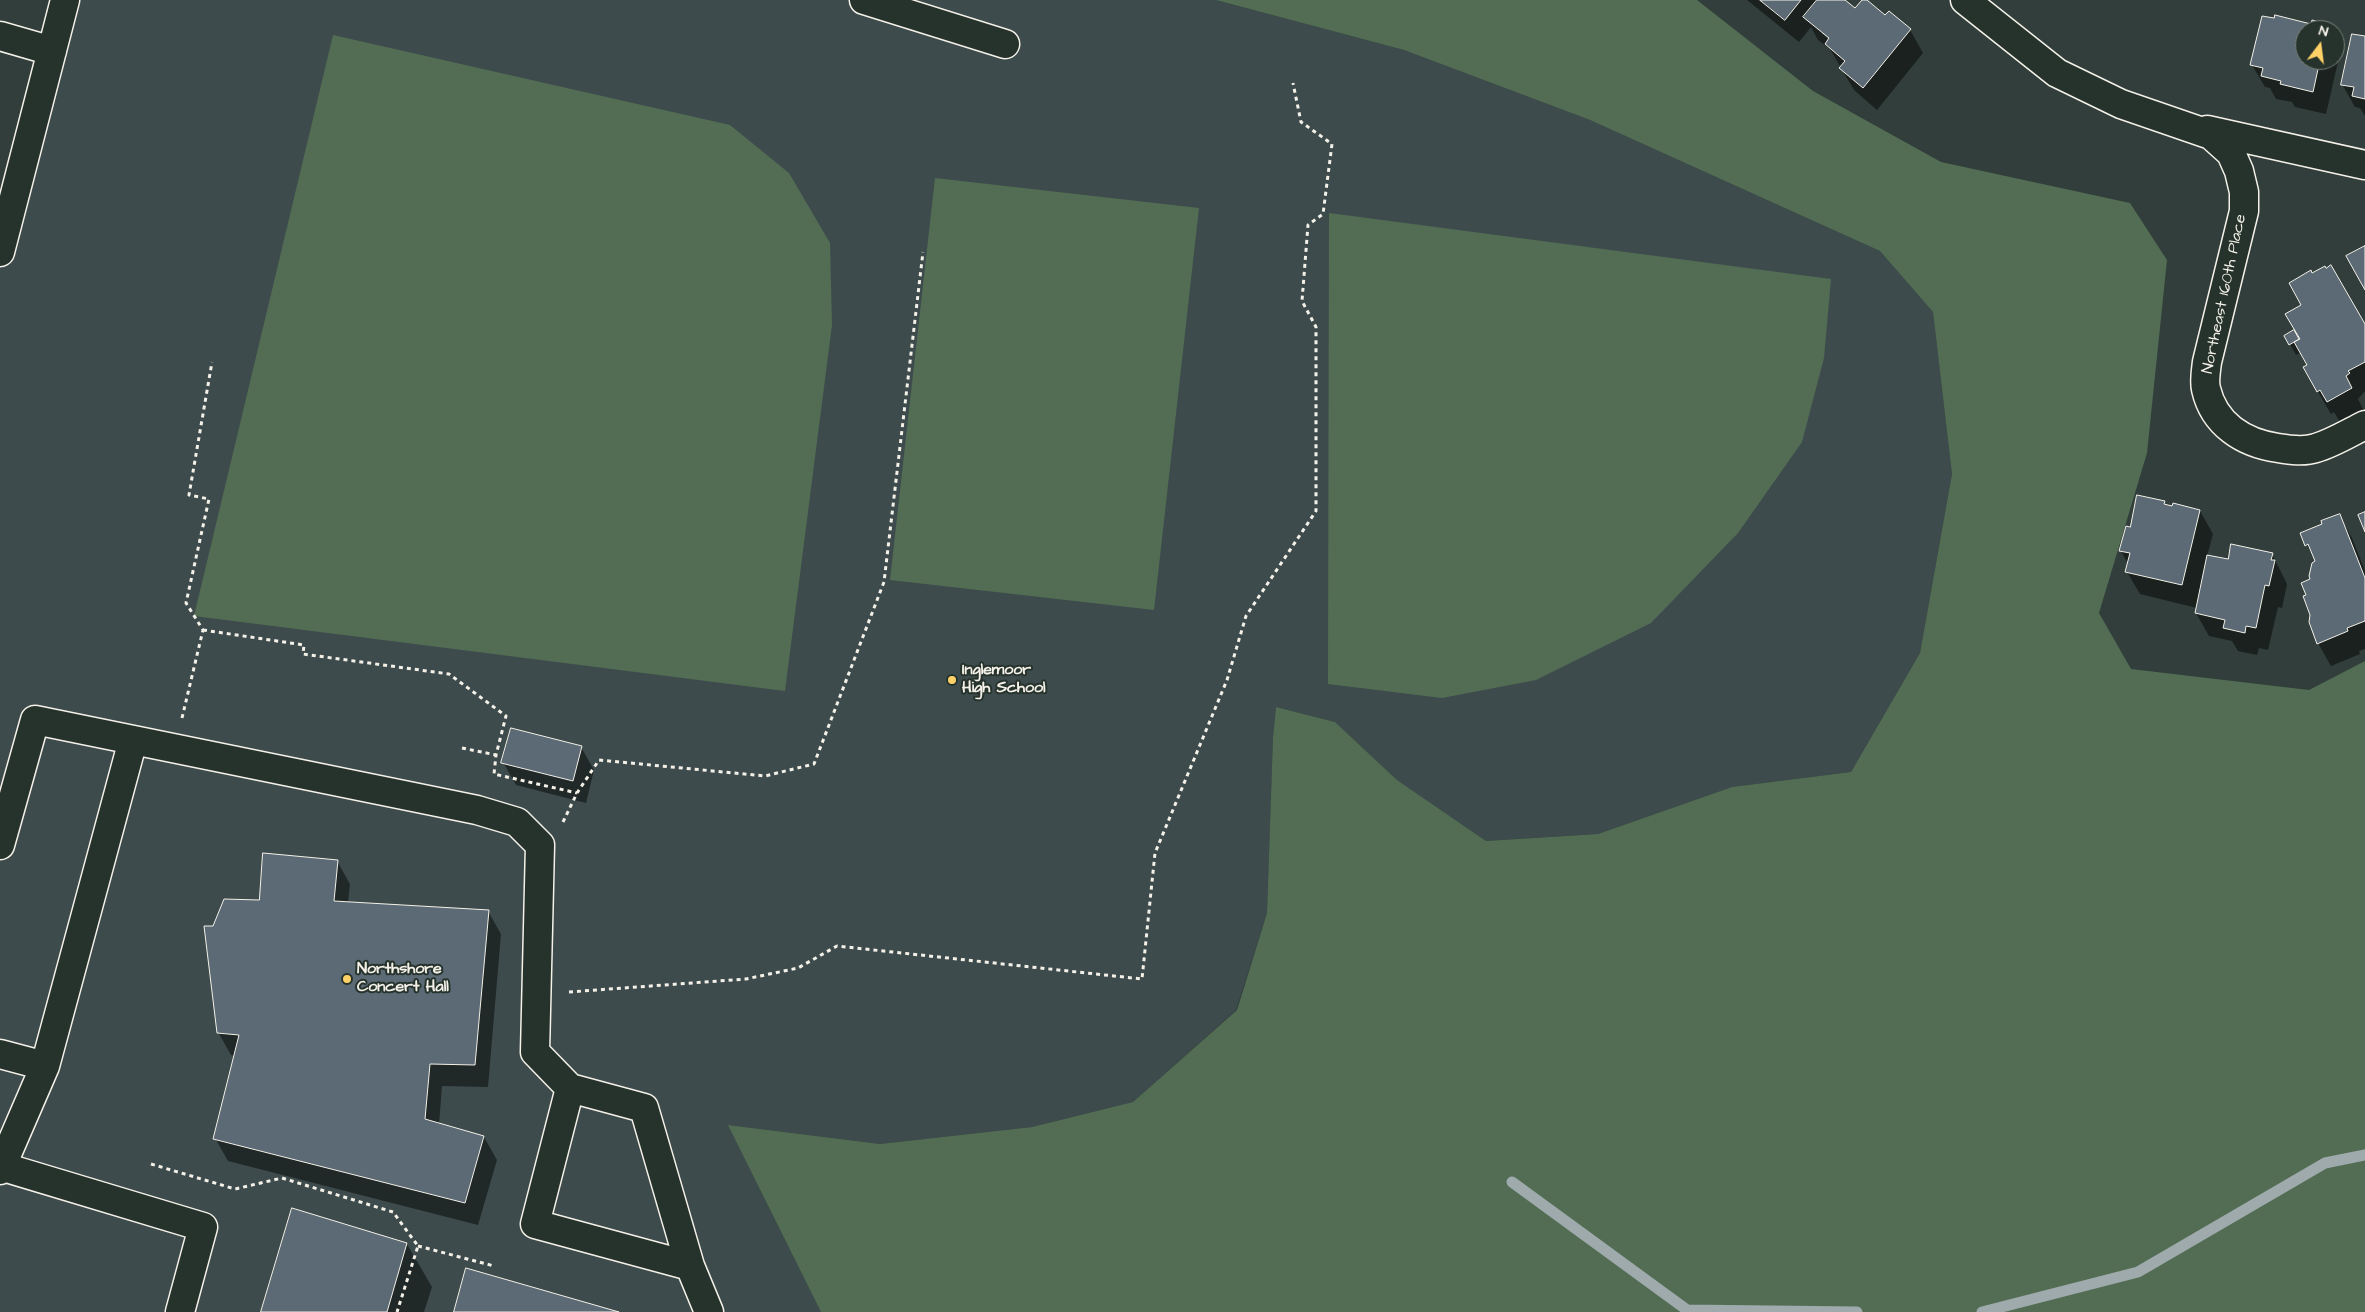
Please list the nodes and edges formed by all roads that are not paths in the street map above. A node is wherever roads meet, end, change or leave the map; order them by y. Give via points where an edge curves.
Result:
1 (65, 0) edge
2 (864, 0) edge
3 (1964, 0) edge
4 (0, 36) edge
5 (1005, 44) dead end
6 (52, 51) junction
7 (2186, 125) junction
8 (2365, 165) edge
9 (0, 252) edge
10 (2365, 426) edge
11 (133, 740) junction
12 (0, 845) edge
13 (0, 1054) edge
14 (45, 1066) junction
15 (570, 1088) junction
16 (0, 1168) edge
17 (690, 1266) junction
18 (180, 1312) edge
19 (709, 1312) edge

1 - 6 street
2 - 5 street
3 - 7 street, Northeast 160th Place via 2057,73 2121,104
4 - 6 street
6 - 9 street
7 - 8 street, Northeast 160th Place
7 - 10 street, Northeast 160th Place via 2211,135 2231,153 2244,192 2238,241 2207,362 2206,387 2212,406 2224,425 2267,447 2316,448
11 - 12 street via 35,720
11 - 14 street
11 - 15 street via 478,810 517,822 540,846 535,1052
13 - 14 street
14 - 16 street
15 - 17 street via 644,1108
15 - 17 street via 535,1224
16 - 18 street via 204,1227
17 - 19 street

